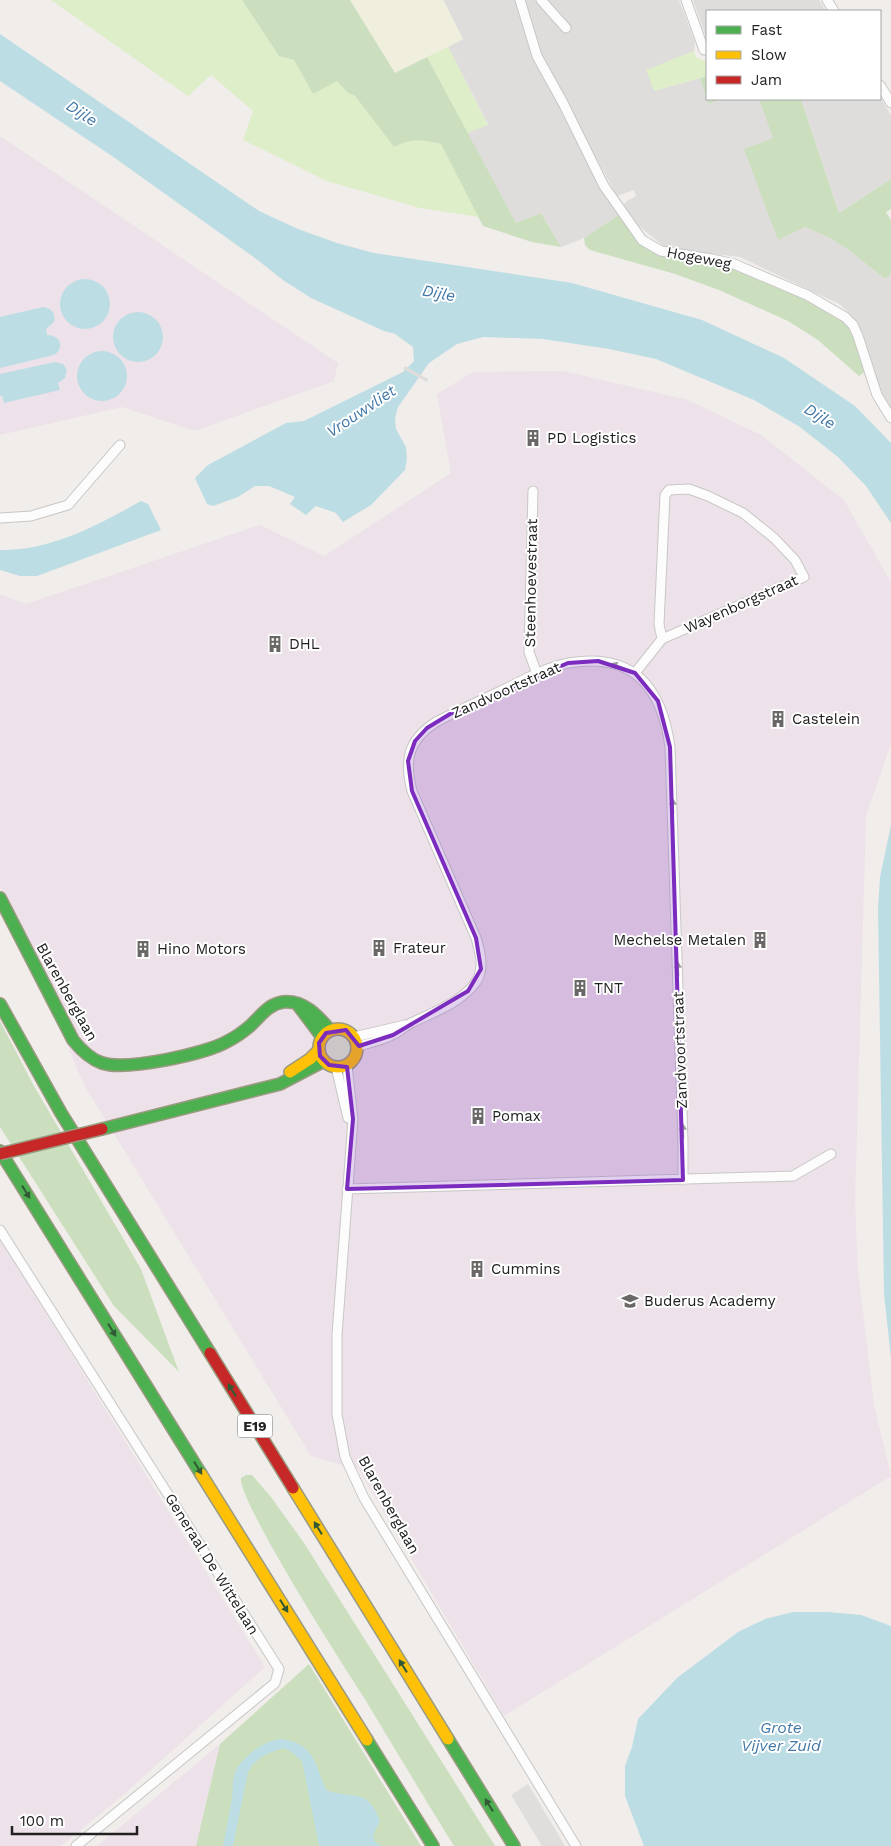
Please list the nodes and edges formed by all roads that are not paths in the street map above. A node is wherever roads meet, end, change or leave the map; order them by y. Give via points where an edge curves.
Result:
1 (520, 0) edge
2 (541, 0) edge
3 (686, 0) edge
4 (566, 28) dead end
5 (704, 50) dead end
6 (881, 87) edge
7 (891, 103) edge
8 (891, 418) edge
9 (120, 445) dead end
10 (533, 491) dead end
11 (0, 518) edge
12 (662, 639) junction
13 (635, 673) junction
14 (536, 674) junction
15 (0, 898) edge
16 (0, 1004) edge
17 (326, 1034) junction
18 (356, 1042) junction
19 (319, 1050) junction
20 (324, 1061) junction
21 (341, 1066) junction
22 (262, 1088) junction
23 (0, 1152) edge
24 (831, 1154) dead end
25 (683, 1180) junction
26 (347, 1189) junction
27 (0, 1230) edge
28 (76, 1846) edge
29 (433, 1846) edge
30 (514, 1846) edge
31 (576, 1846) edge

1 - 8 street, Hogeweg via 537,56 604,186 642,240 660,251 734,264 807,295 845,317 853,325 877,395
2 - 4 street
3 - 5 street
6 - 7 street
9 - 11 street via 68,505 31,516
10 - 14 street, Steenhoevestraat via 529,652
12 - 12 street, Wayenborgstraat via 659,624 664,495 669,490 689,489 743,513 795,560 804,578
12 - 13 street, Wayenborgstraat
13 -> 14 street, Zandvoortstraat via 616,664 598,661 568,663
25 -> 13 street, Zandvoortstraat via 670,747 667,725 658,701
14 - 18 street, Zandvoortstraat via 436,722 420,734 410,750 408,776 412,791 481,955 481,970 476,981 444,1008 408,1025
15 - 17 main road, Blarenberglaan via 73,1040 80,1050 98,1062 122,1066 210,1049 238,1035 276,1004 283,1002 313,1010
30 -> 16 main road, E19 via 61,1112
17 - 18 main road via 346,1030
17 - 19 main road
18 - 21 main road via 355,1058
19 - 20 main road
19 - 22 main road
20 - 21 main road
20 - 22 main road via 280,1084
21 - 26 street, Blarenberglaan via 339,1078 350,1133
22 - 23 main road, bridge
23 -> 29 main road
24 - 25 street via 793,1176
25 - 26 street
26 - 31 street, Blarenberglaan via 336,1375 337,1414 345,1457 364,1498
27 - 28 street, Generaal De Wittelaan via 279,1669 275,1683

